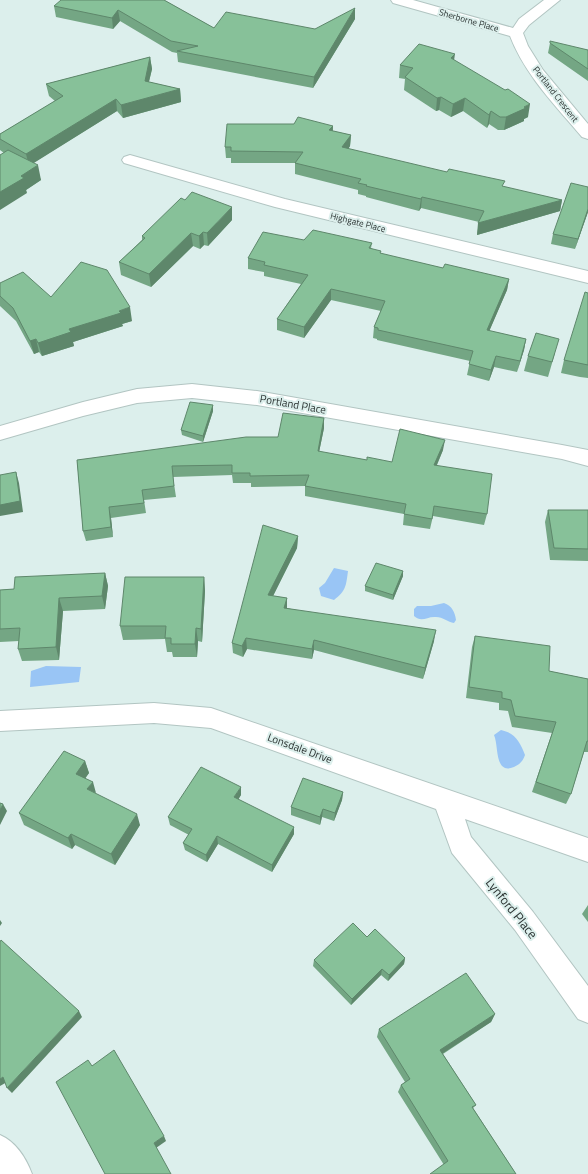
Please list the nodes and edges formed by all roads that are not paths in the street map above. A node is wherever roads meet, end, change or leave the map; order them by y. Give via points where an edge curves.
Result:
1 (398, 0) edge
2 (553, 0) edge
3 (516, 33) junction
4 (588, 134) edge
5 (130, 160) dead end
6 (588, 277) edge
7 (0, 433) edge
8 (588, 458) edge
9 (0, 721) edge
10 (446, 801) junction
11 (588, 850) edge
12 (588, 1009) edge
13 (0, 1150) edge
14 (17, 1174) edge

1 - 3 street, Sherborne Place
2 - 3 street via 524,22
3 - 4 street, Portland Crescent via 538,74
5 - 6 street, Highgate Place via 281,203
7 - 8 street, Portland Place via 70,412 137,396 192,391 265,399
9 - 10 street, Lonsdale Drive via 154,713 211,718
10 - 11 street, Lonsdale Drive
10 - 12 street, Lynford Place via 461,844 524,921
13 - 14 street

